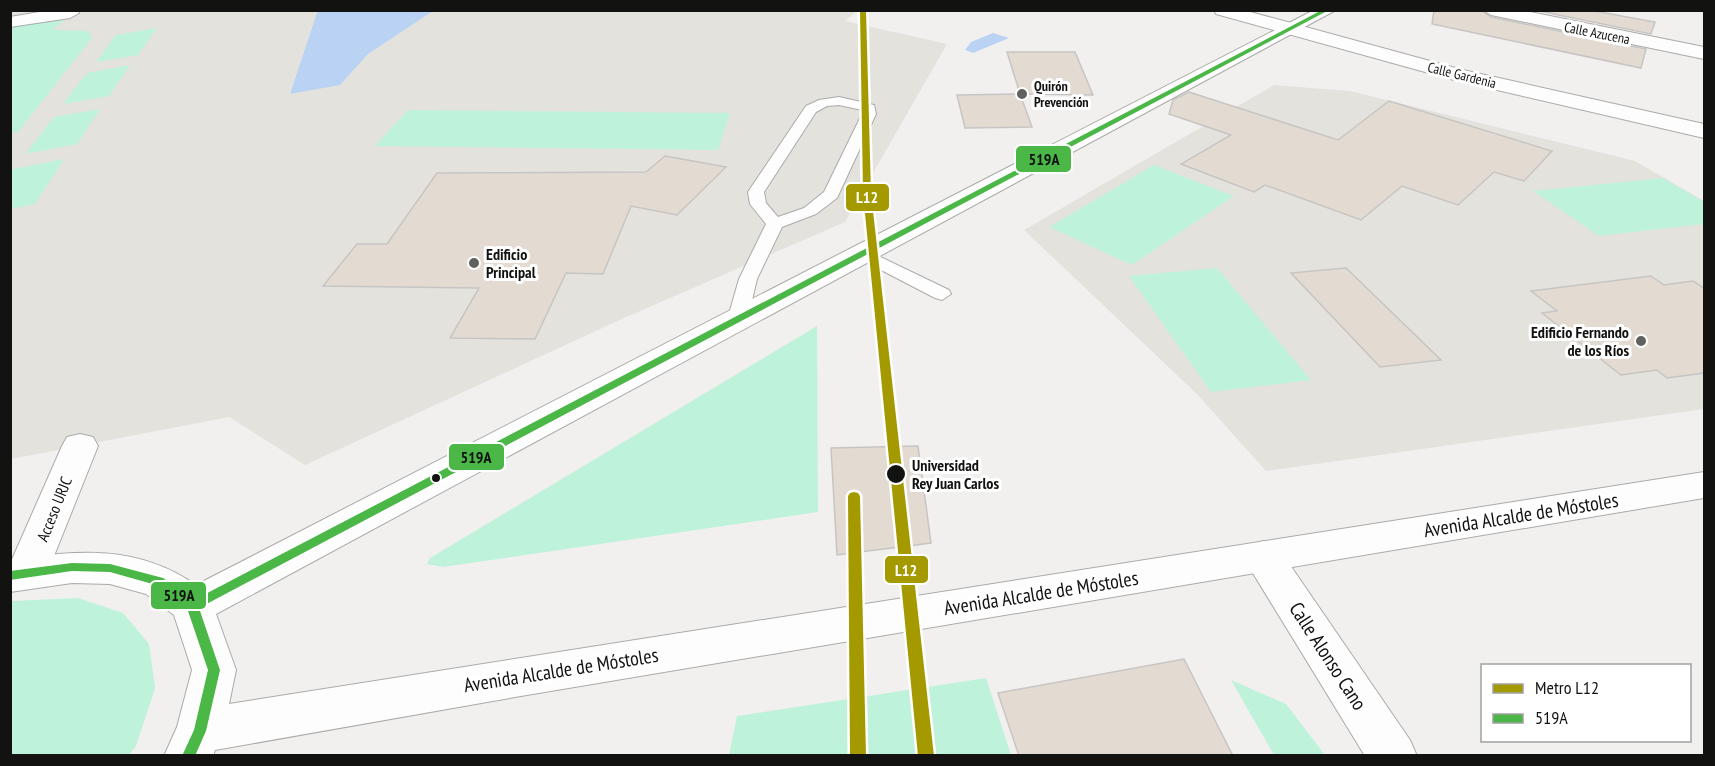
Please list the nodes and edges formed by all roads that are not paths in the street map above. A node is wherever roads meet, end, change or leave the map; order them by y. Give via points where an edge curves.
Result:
1 (1222, 10) edge
2 (1328, 10) edge
3 (1491, 10) edge
4 (70, 14) dead end
5 (10, 22) edge
6 (1290, 31) junction
7 (1704, 53) edge
8 (1704, 131) edge
9 (776, 224) junction
10 (864, 254) junction
11 (942, 294) dead end
12 (737, 321) junction
13 (80, 446) dead end
14 (1704, 485) edge
15 (1263, 557) junction
16 (19, 574) edge
17 (193, 606) junction
18 (194, 743) edge
19 (1393, 756) edge

1 - 6 street, Calle Gardenia
2 - 6 street
3 - 7 street, Calle Azucena
4 - 5 street
6 - 8 street, Calle Gardenia via 1582,105
6 - 10 street
9 - 9 lane via 810,211 831,195 869,108 838,101 819,103 811,109 756,192 758,204
9 - 12 lane via 748,279
10 - 11 lane
10 - 12 street
12 - 17 street
13 - 16 street, Acceso URJC
14 - 15 street, Avenida Alcalde de Móstoles
15 - 18 street, Avenida Alcalde de Móstoles via 527,675
15 - 19 street, Calle Alonso Cano
16 - 17 street via 72,567 110,568 159,581
17 - 18 street via 214,670

